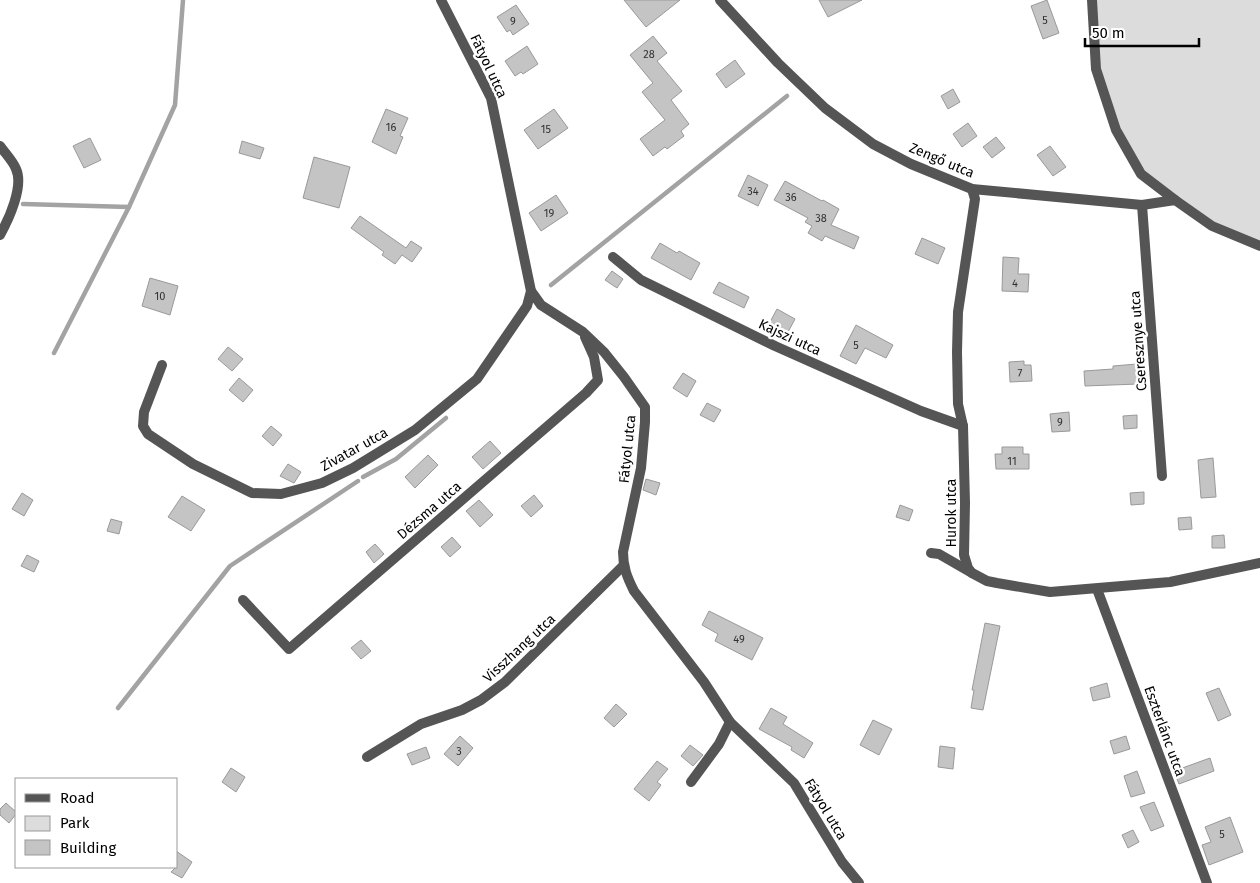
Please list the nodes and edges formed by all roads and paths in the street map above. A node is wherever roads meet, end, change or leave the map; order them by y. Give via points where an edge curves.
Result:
1 (441, 0) edge
2 (720, 0) edge
3 (1092, 0) edge
4 (0, 146) edge
5 (972, 189) junction
6 (1175, 200) junction
7 (1142, 205) junction
8 (0, 235) edge
9 (1260, 246) edge
10 (613, 257) dead end
11 (531, 291) junction
12 (582, 332) junction
13 (162, 365) dead end
14 (963, 426) junction
15 (1162, 476) dead end
16 (931, 553) dead end
17 (1260, 562) edge
18 (623, 566) junction
19 (972, 573) junction
20 (1098, 589) junction
21 (244, 600) dead end
22 (730, 722) junction
23 (367, 758) dead end
24 (691, 782) dead end
25 (859, 883) edge
26 (1207, 883) edge

1 - 11 street, Fátyol utca via 491,98
2 - 5 street, Zengő utca via 778,63 826,108 873,144
3 - 6 street via 1096,69 1116,130 1141,174
4 - 8 street via 16,168 19,187
5 - 7 street, Zengő utca
5 - 14 street, Hurok utca via 975,199 958,312 958,404
6 - 7 street, Zengő utca
6 - 9 street via 1212,226
7 - 15 street, Cseresznye utca
10 - 14 street, Kajszi utca via 641,280 775,346 921,411
11 - 12 street, Fátyol utca via 541,305
11 - 13 street, Zivatar utca via 527,306 477,379 415,430 322,483 281,494 252,493 193,464 148,434 142,426 144,412
12 - 18 street, Fátyol utca via 604,352 645,407 641,468 624,538
12 - 21 street, Dézsma utca via 594,357 598,380 579,400 289,650
14 - 19 street, Hurok utca via 964,555
16 - 19 street via 939,554
17 - 20 street via 1170,582
18 - 22 street, Fátyol utca via 634,591 704,682
18 - 23 street, Visszhang utca via 505,682 481,700 421,724
19 - 20 street via 987,581 1042,591
20 - 26 street, Eszterlánc utca
22 - 24 street via 719,744
22 - 25 street, Fátyol utca via 794,783 842,862

